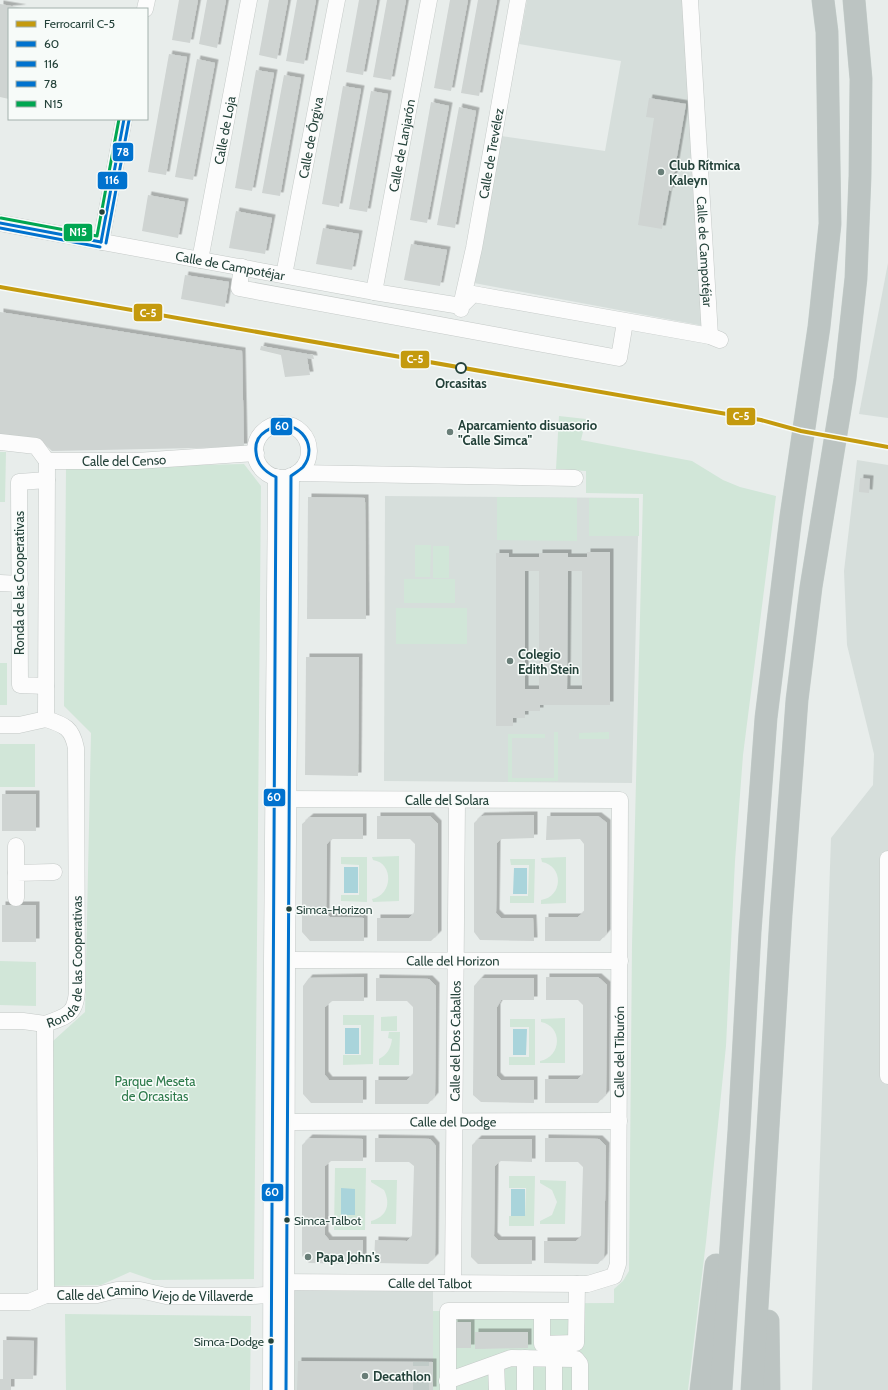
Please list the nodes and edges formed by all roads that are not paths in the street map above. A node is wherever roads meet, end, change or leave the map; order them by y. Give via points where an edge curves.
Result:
1 (249, 0) edge
2 (337, 0) edge
3 (429, 0) edge
4 (518, 0) edge
5 (690, 0) edge
6 (823, 0) edge
7 (854, 0) edge
8 (124, 120) edge
9 (0, 223) edge
10 (101, 242) junction
11 (200, 260) junction
12 (242, 267) junction
13 (284, 275) junction
14 (374, 292) junction
15 (461, 306) junction
16 (625, 322) junction
17 (458, 329) junction
18 (0, 442) edge
19 (256, 453) junction
20 (47, 460) junction
21 (288, 476) junction
22 (575, 478) dead end
23 (47, 480) junction
24 (0, 583) edge
25 (20, 584) junction
26 (46, 686) junction
27 (46, 719) junction
28 (0, 725) edge
29 (281, 799) junction
30 (457, 800) junction
31 (620, 800) joint
32 (16, 846) dead end
33 (888, 859) edge
34 (54, 872) dead end
35 (16, 873) junction
36 (16, 898) dead end
37 (287, 960) junction
38 (455, 962) junction
39 (620, 962) junction
40 (0, 1021) edge
41 (45, 1024) junction
42 (888, 1076) edge
43 (619, 1121) junction
44 (287, 1122) junction
45 (454, 1122) junction
46 (739, 1130) junction
47 (762, 1217) junction
48 (453, 1283) junction
49 (582, 1284) junction
50 (279, 1288) junction
51 (46, 1295) junction
52 (0, 1302) edge
53 (576, 1311) junction
54 (542, 1312) junction
55 (525, 1358) junction
56 (554, 1359) junction
57 (496, 1364) junction
58 (453, 1385) edge
59 (271, 1390) edge
60 (286, 1390) edge
61 (497, 1390) edge
62 (525, 1390) edge
63 (554, 1390) edge
64 (580, 1390) edge
65 (701, 1390) edge
66 (721, 1390) edge
67 (752, 1390) edge
68 (769, 1390) edge

1 - 11 street, Calle de Loja
2 - 13 street, Calle de Órgiva
3 - 14 street, Calle de Lanjarón
4 - 15 street, Calle de Trevélez via 474,248
5 - 16 street, Calle de Campotéjar via 715,338
6 - 46 highway via 827,40 830,224 819,327 791,516 766,718
7 - 47 highway via 861,79 856,278 845,380 811,587 797,700
8 - 10 street
9 - 10 street, Calle de Campotéjar
10 - 11 street, Calle de Campotéjar
11 - 12 street, Calle de Campotéjar
12 - 13 street, Calle de Campotéjar
12 - 17 street via 238,288
13 - 14 street, Calle de Campotéjar
14 - 15 street, Calle de Campotéjar
15 - 16 street, Calle de Campotéjar via 473,294
15 - 17 street
16 - 17 street via 619,358
18 - 20 street via 36,446
19 - 20 street, Calle del Censo via 137,461
19 - 21 street via 258,464 266,472
19 - 21 street via 257,443 268,428 286,424 297,428 305,436 309,454 303,468
20 - 23 street
21 - 22 street
21 - 29 street
23 - 25 street, Ronda de las Cooperativas via 19,482
23 - 26 street
24 - 25 street
25 - 26 street, Ronda de las Cooperativas via 20,685
26 - 27 street
27 - 28 street via 19,725
27 - 41 street, Ronda de las Cooperativas via 62,724 68,729 74,736 76,748 77,1002 71,1013
29 - 30 street, Calle del Solara
29 - 37 street
29 - 50 street
30 - 31 street, Calle del Solara
30 - 38 street, Calle del Dos Caballos
31 - 39 street, Calle del Tiburón
32 - 35 street
33 - 42 street
34 - 35 street
35 - 36 street
37 - 38 street, Calle del Horizon
37 - 44 street
38 - 39 street, Calle del Horizon
38 - 45 street, Calle del Dos Caballos
39 - 43 street, Calle del Tiburón
40 - 41 street
41 - 51 street, Ronda de las Cooperativas
43 - 45 street, Calle del Dodge
43 - 49 street, Calle del Tiburón via 618,1264 614,1276
44 - 45 street, Calle del Dodge
44 - 50 street
45 - 48 street, Calle del Dos Caballos
46 - 65 highway via 726,1185
46 - 66 highway
47 - 67 highway
47 - 68 highway via 769,1338
48 - 49 street, Calle del Talbot
48 - 50 street, Calle del Talbot
49 - 53 street
50 - 51 street, Calle del Camino Viejo de Villaverde via 252,1296 166,1296 140,1290 117,1290 97,1295
50 - 59 street
50 - 60 street
51 - 52 street, Calle del Camino Viejo de Villaverde via 29,1302
53 - 54 street
53 - 54 street via 576,1343 549,1344 542,1344
54 - 58 street via 448,1312
55 - 56 street
55 - 57 street via 511,1358
55 - 62 street
56 - 63 street
56 - 64 street via 578,1360
57 - 58 street
57 - 61 street

